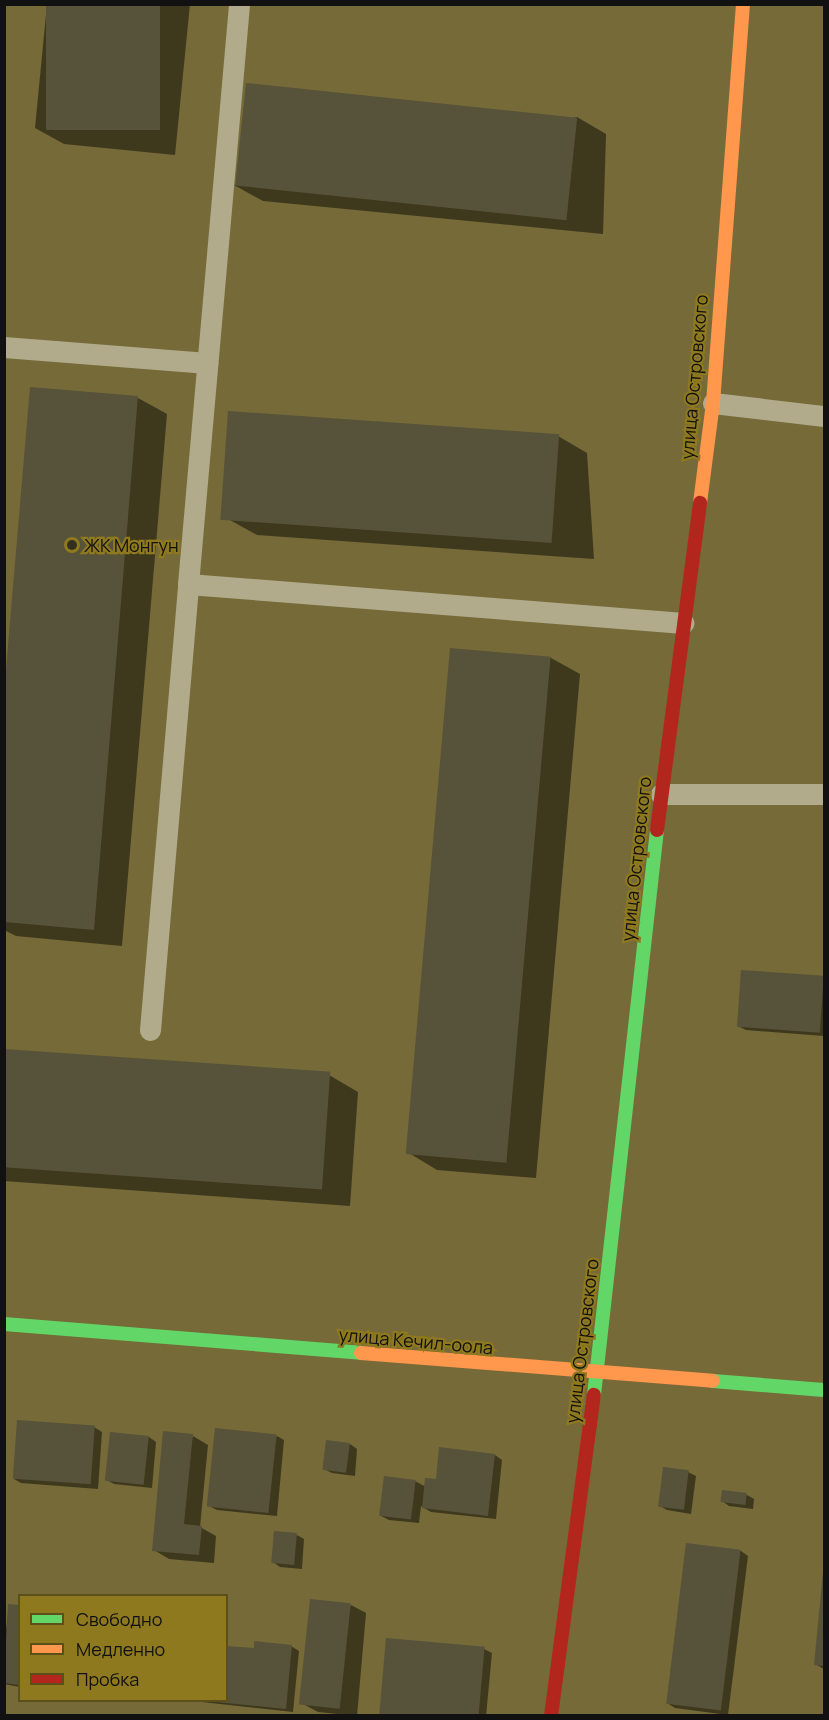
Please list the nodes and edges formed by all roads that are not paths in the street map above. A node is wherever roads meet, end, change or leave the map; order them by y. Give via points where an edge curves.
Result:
1 (239, 4) edge
2 (743, 4) edge
3 (4, 347) edge
4 (207, 363) junction
5 (713, 403) junction
6 (825, 416) edge
7 (188, 584) junction
8 (682, 623) junction
9 (661, 794) junction
10 (825, 794) edge
11 (150, 1029) dead end
12 (4, 1324) edge
13 (597, 1374) junction
14 (825, 1390) edge
15 (554, 1715) edge

1 - 4 lane
2 - 5 street, улица Островского
3 - 4 lane
4 - 7 lane
5 - 6 lane
5 - 8 street, улица Островского
7 - 8 lane
7 - 11 lane
8 - 9 street, улица Островского
9 - 10 lane
9 - 13 street, улица Островского
12 - 13 street, улица Кечил-оола
13 - 14 street, улица Кечил-оола
13 - 15 street, улица Островского

